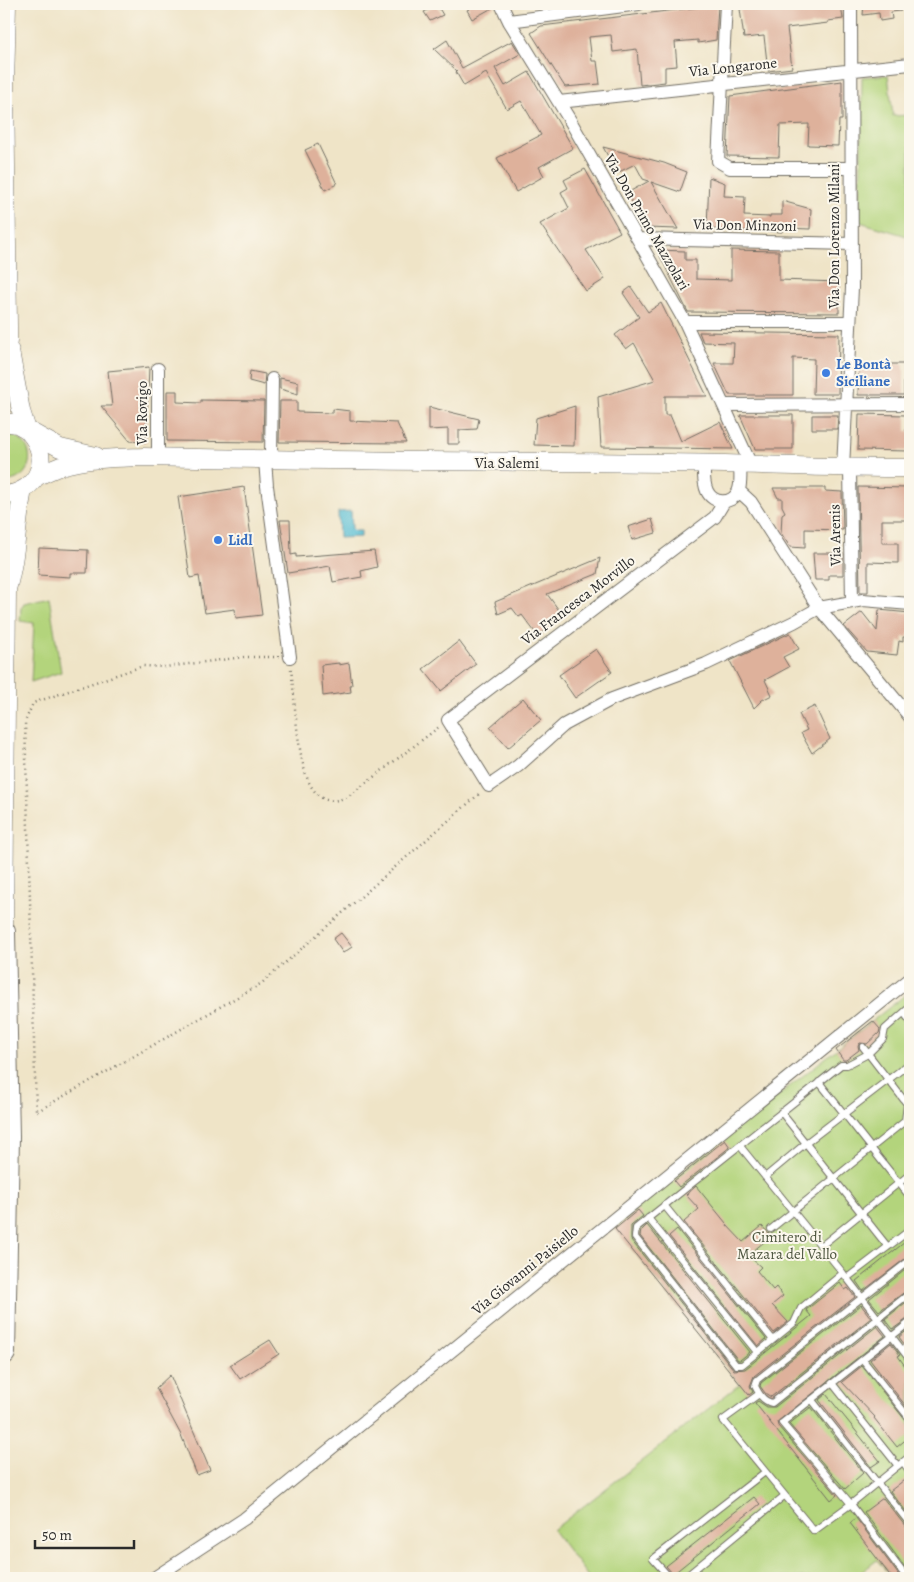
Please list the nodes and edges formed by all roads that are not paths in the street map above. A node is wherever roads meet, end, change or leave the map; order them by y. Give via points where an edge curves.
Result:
1 (7, 4) edge
2 (501, 4) edge
3 (639, 4) edge
4 (726, 4) edge
5 (851, 4) edge
6 (509, 22) junction
7 (910, 64) edge
8 (851, 71) junction
9 (722, 85) junction
10 (559, 102) junction
11 (851, 168) junction
12 (638, 240) junction
13 (852, 244) junction
14 (685, 322) junction
15 (850, 322) junction
16 (8, 341) junction
17 (4, 367) edge
18 (158, 369) dead end
19 (272, 379) dead end
20 (910, 404) edge
21 (724, 405) junction
22 (846, 405) junction
23 (4, 422) edge
24 (28, 431) junction
25 (103, 458) junction
26 (158, 458) junction
27 (268, 460) junction
28 (704, 464) junction
29 (745, 464) junction
30 (847, 468) junction
31 (910, 468) edge
32 (36, 477) junction
33 (23, 490) junction
34 (739, 491) junction
35 (4, 495) edge
36 (724, 502) junction
37 (5, 583) edge
38 (852, 602) junction
39 (910, 604) edge
40 (819, 608) junction
41 (5, 618) edge
42 (290, 657) road end
43 (910, 717) edge
44 (4, 932) edge
45 (4, 937) edge
46 (4, 945) edge
47 (910, 979) edge
48 (910, 1007) edge
49 (904, 1013) junction
50 (910, 1021) edge
51 (863, 1047) dead end
52 (868, 1054) junction
53 (910, 1063) edge
54 (889, 1080) junction
55 (819, 1082) junction
56 (909, 1104) edge
57 (781, 1112) junction
58 (846, 1114) junction
59 (908, 1121) edge
60 (806, 1143) junction
61 (740, 1146) junction
62 (871, 1147) junction
63 (910, 1174) edge
64 (766, 1177) junction
65 (833, 1178) junction
66 (899, 1183) junction
67 (910, 1197) edge
68 (664, 1205) junction
69 (793, 1212) junction
70 (860, 1213) junction
71 (648, 1218) junction
72 (771, 1229) dead end
73 (910, 1230) edge
74 (821, 1246) junction
75 (888, 1247) junction
76 (910, 1260) edge
77 (845, 1275) junction
78 (910, 1293) edge
79 (863, 1298) junction
80 (878, 1318) junction
81 (910, 1322) edge
82 (892, 1337) junction
83 (773, 1340) junction
84 (4, 1352) edge
85 (757, 1352) junction
86 (909, 1357) edge
87 (863, 1360) junction
88 (832, 1384) junction
89 (759, 1394) junction
90 (812, 1400) junction
91 (910, 1419) edge
92 (910, 1456) edge
93 (900, 1464) junction
94 (765, 1472) junction
95 (910, 1472) edge
96 (877, 1483) junction
97 (784, 1496) junction
98 (851, 1504) junction
99 (910, 1524) edge
100 (154, 1578) edge
101 (670, 1578) edge
102 (684, 1578) edge
103 (907, 1578) edge

1 - 16 main road
2 - 6 street, Via Don Primo Mazzolari
3 - 6 street
4 - 9 street
5 - 8 street, Via Don Lorenzo Milani
6 - 10 street, Via Don Primo Mazzolari
7 - 8 street, Via Longarone
8 - 9 street, Via Longarone
8 - 11 street, Via Don Lorenzo Milani
9 - 10 street, Via Longarone
9 - 11 street via 718,162 730,168
10 - 12 street, Via Don Primo Mazzolari
11 - 13 street, Via Don Lorenzo Milani
12 - 13 street, Via Don Minzoni
12 - 14 street, Via Don Primo Mazzolari
13 - 15 street, Via Don Lorenzo Milani
14 - 15 street
14 - 21 street, Via Don Primo Mazzolari
15 - 22 street, Via Don Lorenzo Milani
16 - 17 main road
16 - 24 main road
18 - 26 street, Via Rovigo
19 - 27 street
20 - 22 street
21 - 22 street
21 - 29 street, Via Don Primo Mazzolari
22 - 30 street, Via Don Lorenzo Milani
23 - 24 main road via 17,424
24 - 25 main road via 60,448
24 - 32 main road via 40,453
25 - 26 main road, Via Salemi
25 - 32 main road via 61,466
26 - 27 main road, Via Salemi
27 - 28 main road, Via Salemi
27 - 42 street via 267,486
28 - 29 main road, Via Salemi
28 - 36 street via 704,483 708,493 715,500
29 - 30 main road, Via Salemi
29 - 34 street
30 - 31 main road, Via Salemi
30 - 38 street, Via Arenis
32 - 33 main road
33 - 35 main road
33 - 37 main road via 13,570
34 - 36 street, Via Francesca Morvillo via 733,499
34 - 40 street via 751,502
36 - 40 street, Via Francesca Morvillo via 715,517 448,720 489,786 564,726 612,699 706,664
37 - 41 main road
38 - 39 street
38 - 40 street
40 - 43 street
41 - 44 main road
44 - 45 highway
44 - 46 highway
44 - 84 highway via 8,1137
47 - 100 street, Via Giovanni Paisiello via 851,1032 244,1519
48 - 49 lane
49 - 50 lane
49 - 52 lane via 886,1028 883,1039
51 - 52 lane
52 - 54 lane
52 - 55 lane via 841,1065
53 - 54 lane
54 - 56 lane
54 - 58 lane
55 - 57 lane
55 - 58 lane
56 - 59 lane
57 - 60 lane
57 - 61 lane
58 - 60 lane
58 - 62 lane
59 - 62 lane
60 - 64 lane
60 - 65 lane
61 - 64 lane
61 - 68 lane
62 - 65 lane
62 - 66 lane
63 - 66 lane
64 - 69 lane
65 - 69 lane
65 - 70 lane
66 - 67 lane
66 - 70 lane
68 - 71 lane
68 - 83 lane
69 - 72 lane
69 - 74 lane
70 - 74 lane
70 - 75 lane
71 - 85 lane
71 - 85 lane via 636,1228 635,1237 736,1365 742,1365
73 - 75 lane
74 - 77 lane
75 - 77 lane
76 - 79 lane
77 - 79 lane
77 - 83 lane via 801,1308 794,1323
78 - 80 lane
79 - 80 lane
79 - 89 lane via 757,1380 755,1386
80 - 82 lane
80 - 89 lane via 772,1403 766,1402
81 - 82 lane
82 - 86 lane
82 - 87 lane
83 - 85 lane
87 - 88 lane
87 - 91 lane
88 - 90 lane
88 - 93 lane
89 - 94 lane via 723,1420
90 - 96 lane
90 - 98 lane via 782,1423
92 - 93 lane
93 - 95 lane
93 - 96 lane
94 - 97 lane
94 - 101 lane via 653,1559
96 - 98 lane
96 - 99 lane
97 - 98 lane via 814,1531
97 - 102 lane
98 - 103 lane

